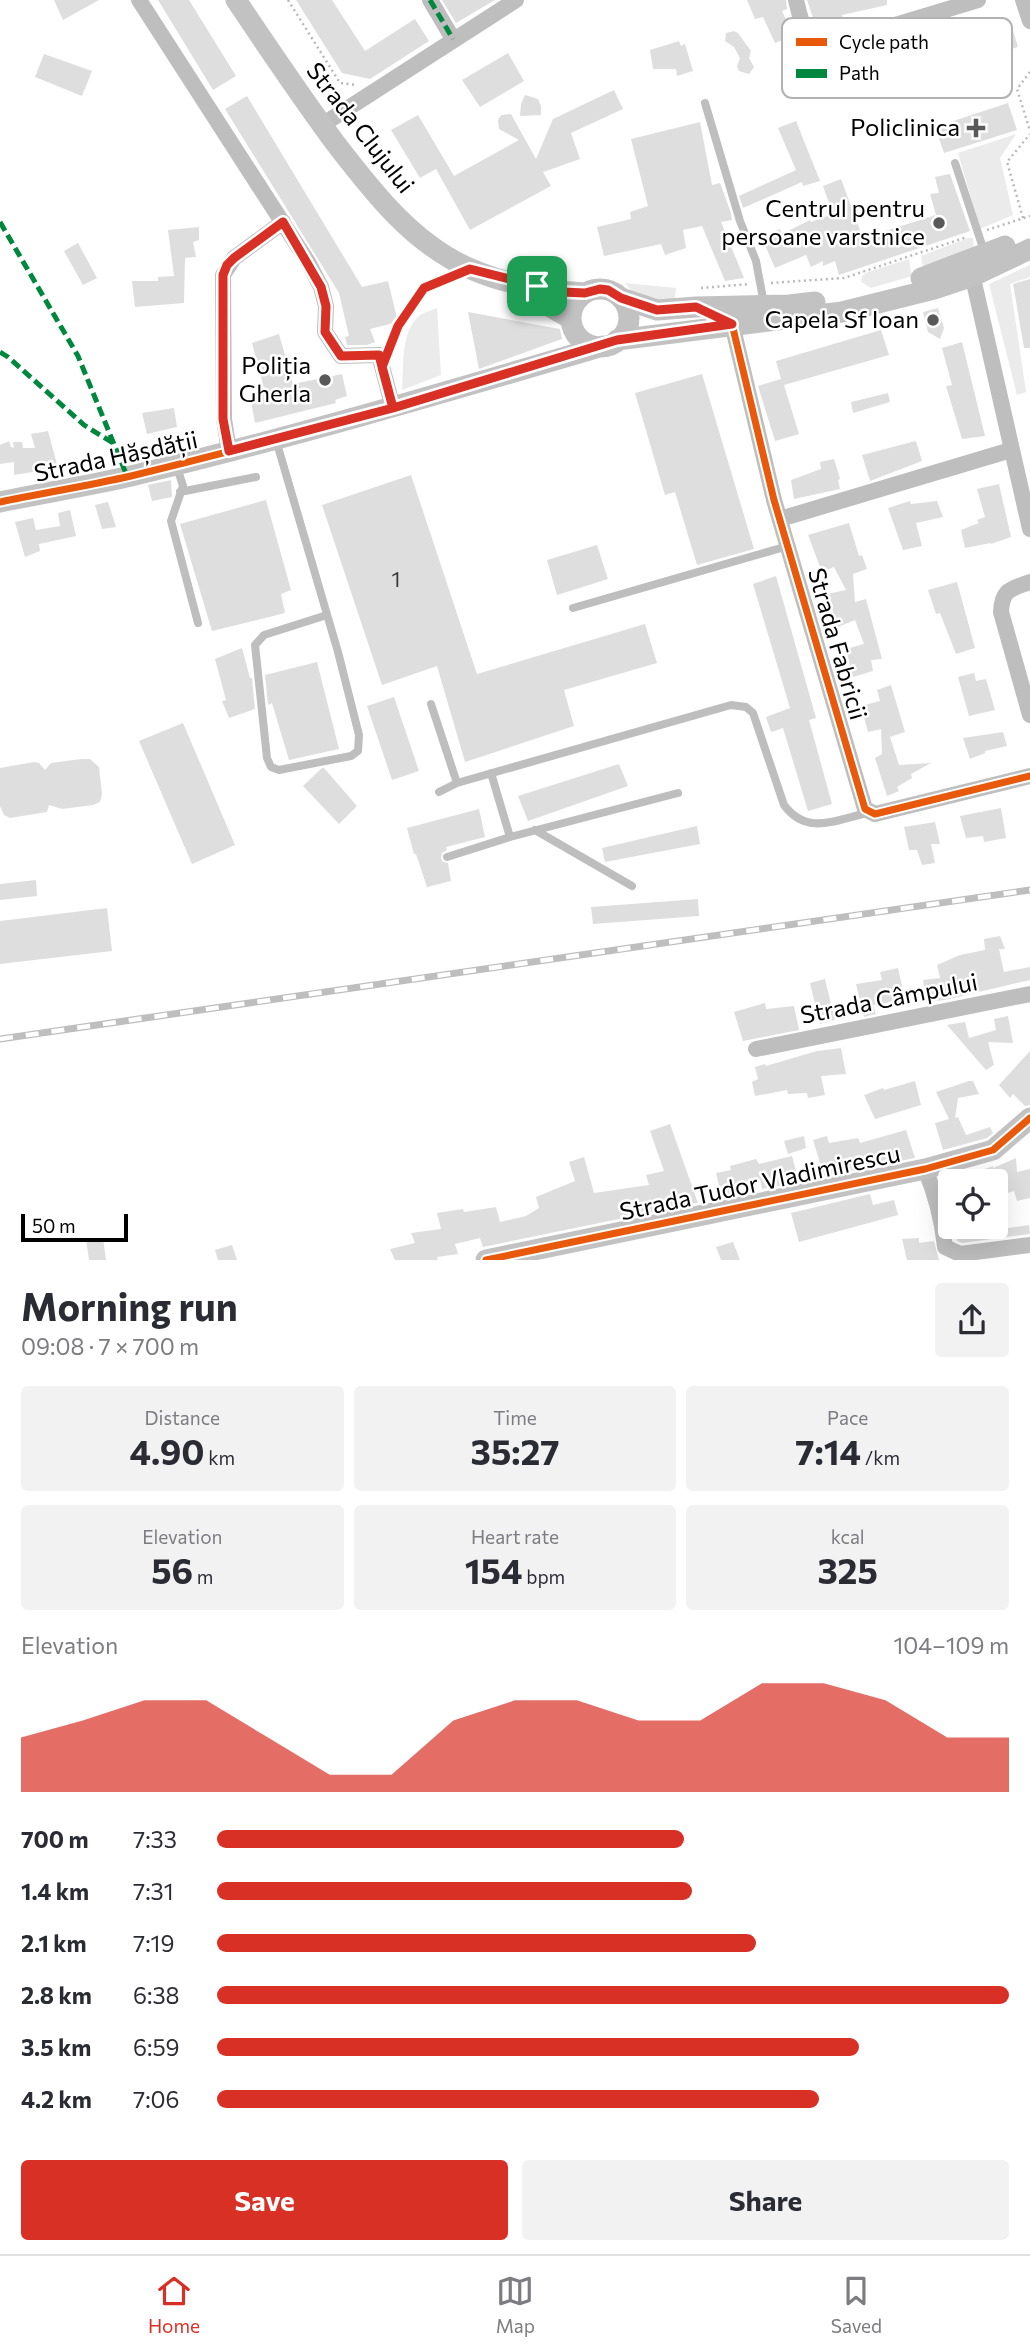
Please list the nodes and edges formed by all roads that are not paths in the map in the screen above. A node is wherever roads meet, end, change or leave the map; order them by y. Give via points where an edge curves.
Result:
1 (139, 0) edge
2 (236, 0) edge
3 (430, 0) edge
4 (516, 0) edge
5 (796, 0) edge
6 (978, 0) edge
7 (1023, 0) edge
8 (801, 18) edge
9 (918, 18) edge
10 (1030, 21) edge
11 (453, 39) junction
12 (705, 103) dead end
13 (322, 125) junction
14 (955, 163) dead end
15 (283, 222) junction
16 (1027, 227) edge
17 (1030, 248) edge
18 (975, 264) junction
19 (505, 279) junction
20 (585, 293) junction
21 (621, 298) junction
22 (696, 298) junction
23 (766, 313) junction
24 (732, 324) junction
25 (573, 327) junction
26 (610, 343) junction
27 (553, 361) junction
28 (393, 408) junction
29 (275, 439) junction
30 (1011, 450) junction
31 (229, 451) junction
32 (177, 464) junction
33 (256, 477) dead end
34 (180, 492) junction
35 (0, 502) edge
36 (779, 519) junction
37 (1030, 529) edge
38 (788, 546) junction
39 (1030, 582) edge
40 (573, 608) dead end
41 (327, 615) junction
42 (198, 624) dead end
43 (431, 704) dead end
44 (1030, 715) edge
45 (491, 773) junction
46 (1030, 776) edge
47 (457, 783) junction
48 (439, 792) dead end
49 (678, 793) dead end
50 (868, 812) junction
51 (535, 831) junction
52 (510, 836) junction
53 (447, 857) dead end
54 (632, 886) dead end
55 (1030, 995) edge
56 (756, 1049) dead end
57 (1030, 1118) edge
58 (925, 1169) junction
59 (1030, 1245) edge
60 (486, 1260) edge

1 - 15 street
2 - 13 main road, Strada Clujului
3 - 11 street
4 - 11 street
5 - 8 street
6 - 9 street
7 - 10 street
11 - 13 street
12 - 23 lane via 756,261
13 - 19 main road, Strada Clujului via 377,197 414,233 470,269
14 - 18 lane via 977,234
15 - 28 street via 321,287 325,332 341,356 379,355
15 - 31 street via 234,258 223,275 223,419
16 - 18 main road
17 - 18 main road
18 - 23 main road via 922,292 842,312
18 - 30 street
19 - 20 main road, Strada Clujului
19 - 25 main road, Strada Clujului
20 - 21 main road, Strada Clujului via 600,289
20 - 25 main road via 574,304
21 - 22 main road, Strada Clujului via 657,310
21 - 26 main road via 628,320
22 - 23 main road, Strada Clujului
22 - 24 street
23 - 24 main road
24 - 26 main road
24 - 36 street, Strada Fabricii
25 - 26 main road, Strada Clujului via 588,344
25 - 27 main road
26 - 27 main road, Strada Hășdății
27 - 28 main road, Strada Hășdății
28 - 29 main road, Strada Hășdății
29 - 31 main road, Strada Hășdății
29 - 41 lane
30 - 36 street
30 - 37 street
31 - 32 main road, Strada Hășdății
32 - 34 lane via 183,486
32 - 35 main road, Strada Hășdății
33 - 34 lane
34 - 42 lane via 171,521
36 - 38 street, Strada Fabricii
38 - 40 lane
38 - 50 street, Strada Fabricii
39 - 44 street via 1007,591 1001,612
41 - 41 lane via 359,735 358,751 279,771 267,758 255,645 264,635
43 - 47 lane
45 - 47 lane
45 - 50 lane via 730,705 753,713 784,805 792,815 818,824
45 - 52 lane
46 - 50 street
47 - 48 lane
49 - 51 lane
51 - 52 lane
51 - 54 lane
52 - 53 lane
55 - 56 street, Strada Câmpului
57 - 58 main road, Strada Tudor Vladimirescu via 993,1150
58 - 59 street via 943,1221 945,1247 960,1254
58 - 60 main road, Strada Tudor Vladimirescu

